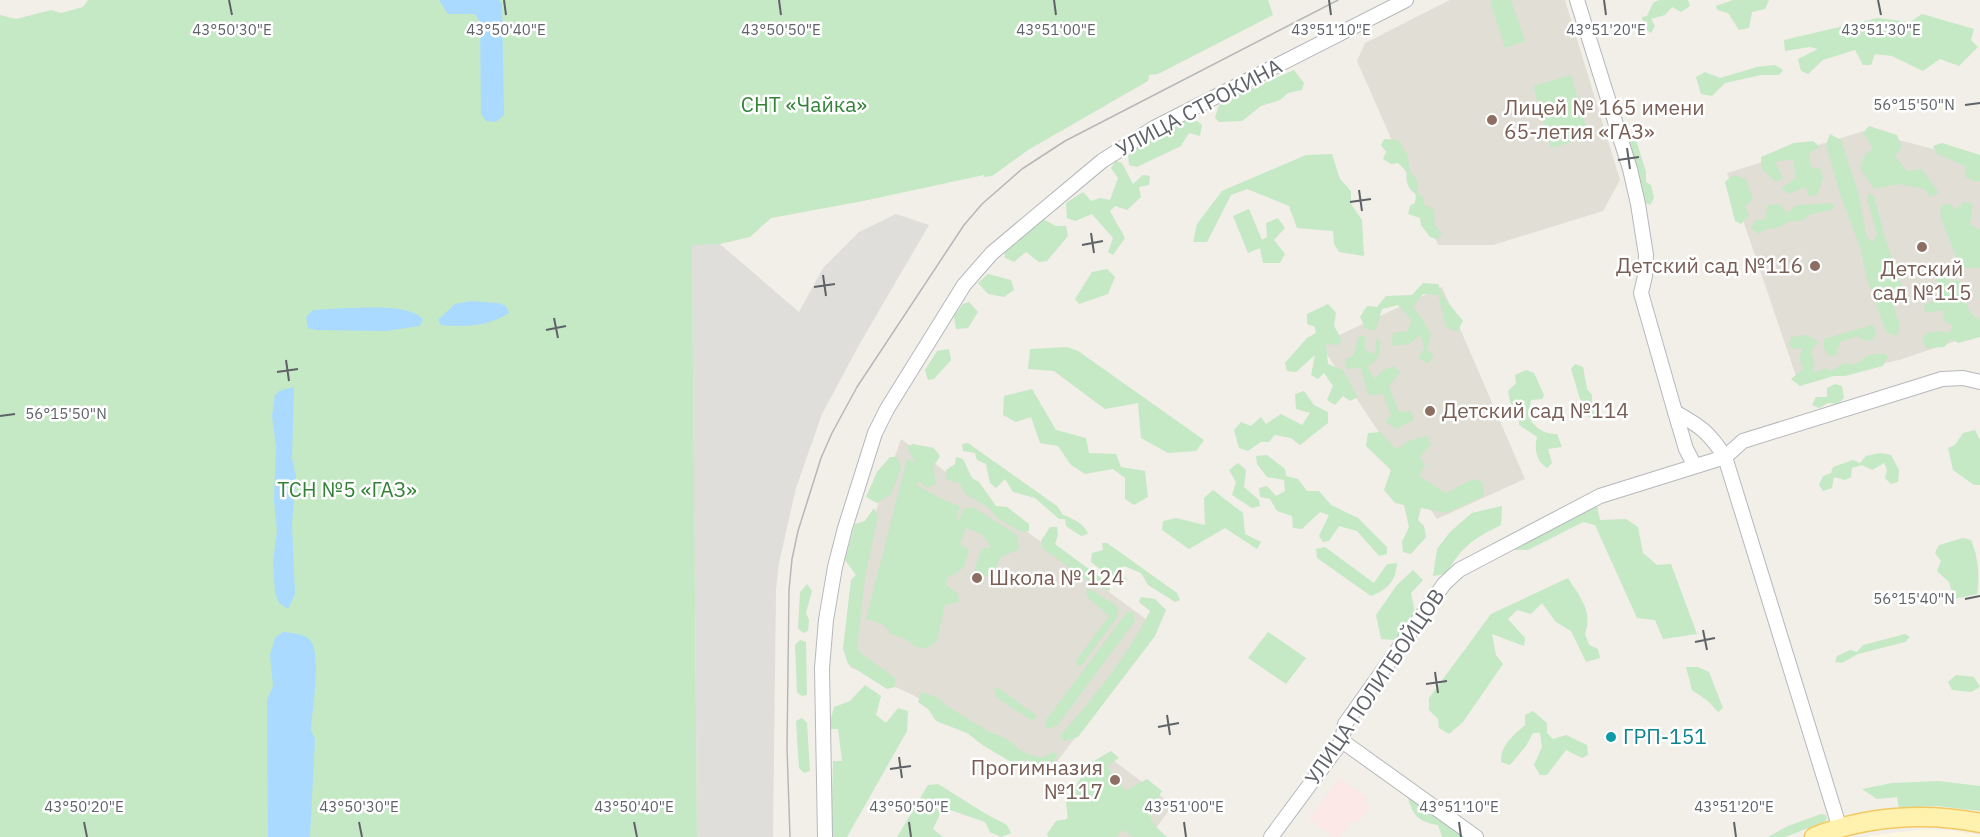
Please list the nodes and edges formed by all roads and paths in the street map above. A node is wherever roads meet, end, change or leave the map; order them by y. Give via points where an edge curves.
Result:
1 (1406, 0) edge
2 (1577, 0) edge
3 (1980, 382) edge
4 (1675, 412) junction
5 (1725, 457) junction
6 (1695, 466) junction
7 (1342, 741) junction
8 (1980, 823) edge
9 (1840, 829) junction
10 (825, 837) edge
11 (1271, 837) edge
12 (1476, 837) edge
13 (1814, 837) edge

1 - 10 street, УЛИЦА СТРОКИНА via 1154,128 1045,207 992,253 964,285 882,419 844,528 828,610 822,668
2 - 4 street via 1630,169 1646,255 1641,293
3 - 5 street, УЛИЦА ПОЛИТБОЙЦОВ via 1942,379 1743,441
4 - 5 street via 1713,437
4 - 6 street
5 - 6 street, УЛИЦА ПОЛИТБОЙЦОВ
5 - 9 street
6 - 7 street, УЛИЦА ПОЛИТБОЙЦОВ via 1600,496 1459,570 1444,584 1346,724
7 - 11 street, УЛИЦА ПОЛИТБОЙЦОВ
7 - 12 street
8 - 9 main road via 1917,817
9 - 13 main road

